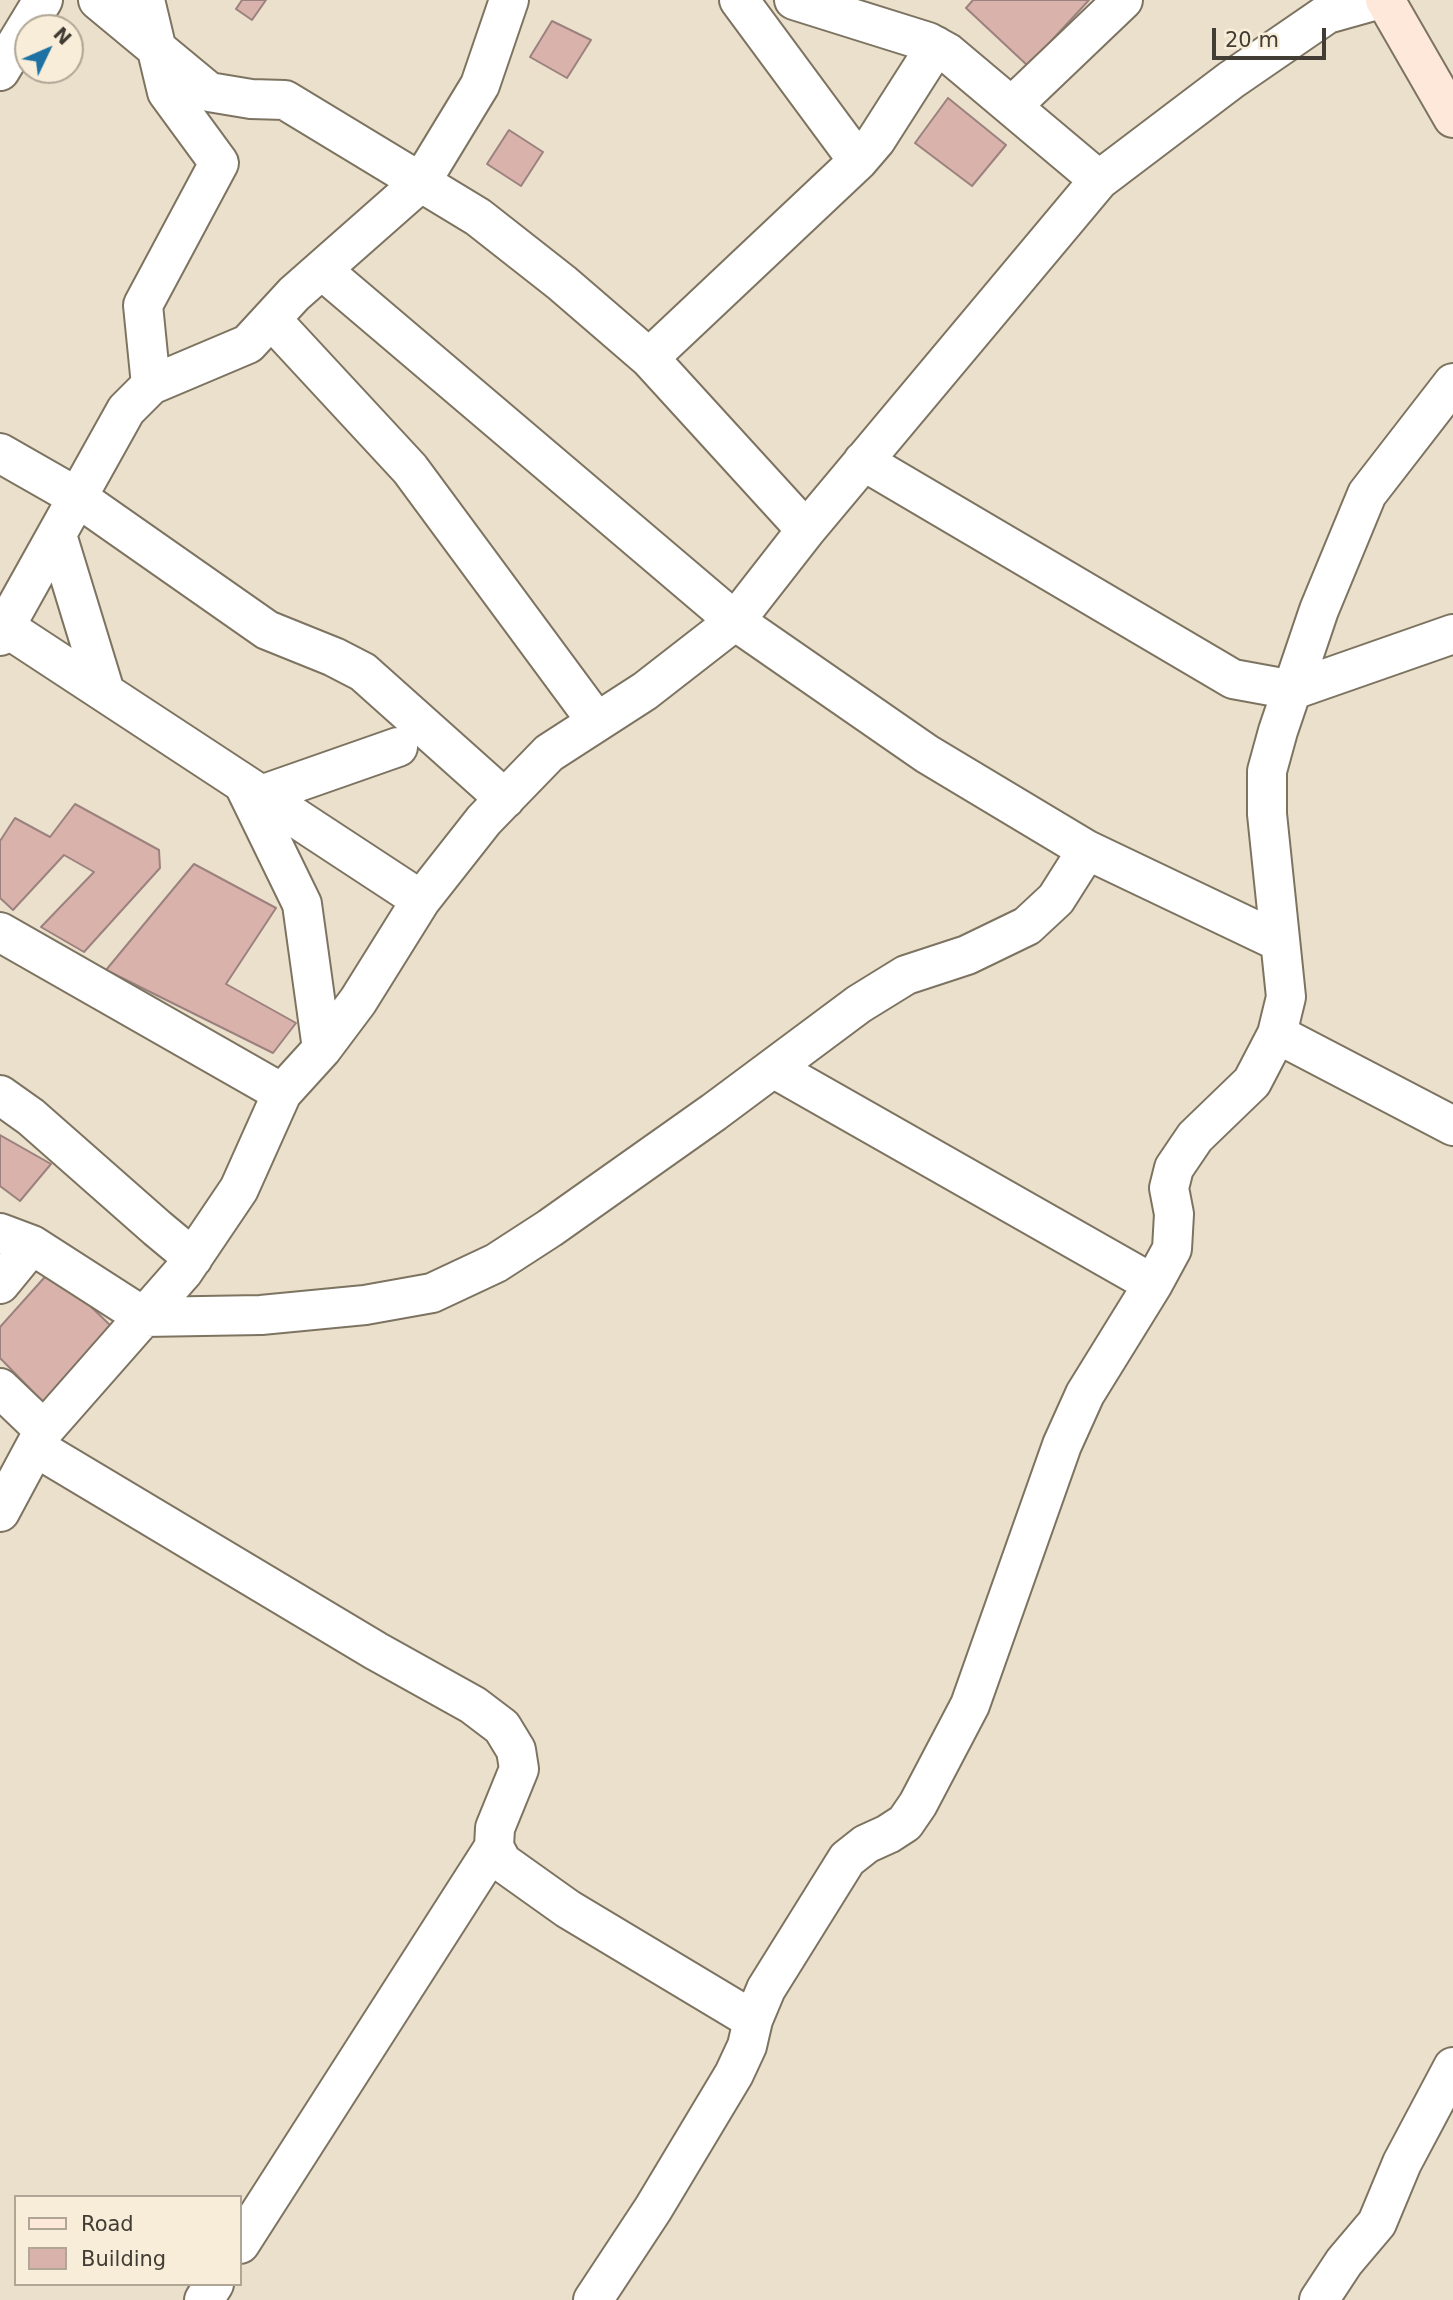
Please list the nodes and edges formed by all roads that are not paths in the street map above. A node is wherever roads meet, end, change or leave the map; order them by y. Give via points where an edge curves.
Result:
1 (43, 0) edge
2 (98, 0) edge
3 (145, 0) edge
4 (509, 0) edge
5 (739, 0) edge
6 (794, 0) edge
7 (1123, 0) edge
8 (1377, 0) edge
9 (1385, 0) edge
10 (936, 46) junction
11 (157, 48) junction
12 (0, 71) edge
13 (1012, 106) junction
14 (1453, 118) edge
15 (858, 160) junction
16 (1100, 180) junction
17 (421, 182) junction
18 (322, 270) junction
19 (271, 320) junction
20 (649, 358) junction
21 (1453, 383) edge
22 (151, 385) junction
23 (0, 453) edge
24 (863, 461) junction
25 (78, 497) junction
26 (806, 530) junction
27 (57, 535) junction
28 (6, 613) edge
29 (735, 621) junction
30 (1453, 634) edge
31 (1293, 690) junction
32 (105, 692) junction
33 (597, 722) junction
34 (398, 747) dead end
35 (252, 789) junction
36 (505, 799) junction
37 (1087, 850) junction
38 (421, 900) junction
39 (0, 932) edge
40 (1280, 942) junction
41 (1277, 1034) junction
42 (322, 1049) junction
43 (773, 1068) junction
44 (282, 1093) junction
45 (0, 1095) edge
46 (1453, 1126) edge
47 (16, 1239) edge
48 (192, 1258) junction
49 (0, 1284) edge
50 (1153, 1284) junction
51 (144, 1317) junction
52 (0, 1388) edge
53 (0, 1428) edge
54 (39, 1438) junction
55 (0, 1512) edge
56 (494, 1847) junction
57 (753, 2021) junction
58 (1453, 2067) edge
59 (242, 2241) edge
60 (593, 2300) edge
61 (1320, 2300) edge

1 - 12 street
2 - 11 street
3 - 11 street
4 - 17 street via 480,85
5 - 15 street
6 - 10 street
7 - 13 street
8 - 16 street via 1327,14
9 - 14 street
10 - 13 street
10 - 15 street via 876,140
11 - 17 street via 209,92 285,100
11 - 22 street via 167,92 219,163 144,305
13 - 16 street
15 - 20 street
16 - 24 street
17 - 18 street
17 - 20 street via 478,217
18 - 19 street
18 - 29 street
19 - 22 street via 248,344
19 - 33 street via 410,469
20 - 26 street
21 - 31 street via 1367,494 1319,610
22 - 25 street via 126,410
23 - 25 street
24 - 26 street
24 - 31 street via 1233,679
25 - 27 street
25 - 36 street via 267,630 363,672
26 - 29 street
27 - 28 street
27 - 32 street
28 - 32 street
29 - 33 street
29 - 37 street via 927,754
30 - 31 street
31 - 40 street via 1268,771 1267,814
32 - 35 street
33 - 36 street via 549,753
34 - 35 street
35 - 38 street
35 - 42 street via 302,904
36 - 38 street
37 - 40 street
37 - 43 street via 1056,899 1027,926 967,955 906,975
38 - 42 street
39 - 44 street
40 - 41 street via 1286,997
41 - 46 street
41 - 50 street via 1252,1083 1195,1137 1174,1168 1169,1188 1174,1214 1172,1249
42 - 44 street
43 - 50 street
43 - 51 street via 550,1228 496,1263 432,1293 261,1315
44 - 48 street via 239,1189
45 - 48 street
47 - 49 street
47 - 51 street
48 - 51 street
50 - 57 street via 1085,1394 1062,1445 970,1705 918,1804 905,1823 847,1859 766,1989
51 - 54 street
52 - 54 street
53 - 54 street
54 - 55 street
54 - 56 street via 502,1727 516,1750 519,1769 495,1828
56 - 57 street via 502,1862 568,1909
56 - 59 street
57 - 60 street via 734,2074
58 - 61 street via 1402,2163 1377,2223

